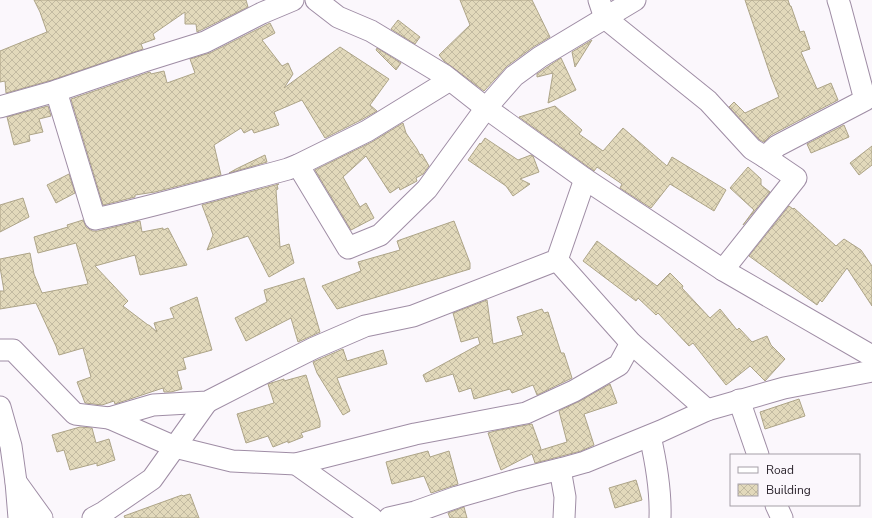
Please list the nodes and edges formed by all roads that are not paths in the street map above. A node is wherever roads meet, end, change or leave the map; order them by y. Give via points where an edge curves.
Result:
1 (293, 0) edge
2 (316, 0) edge
3 (635, 0) edge
4 (838, 0) edge
5 (602, 9) edge
6 (865, 78) edge
7 (450, 80) junction
8 (56, 91) junction
9 (0, 107) edge
10 (486, 108) junction
11 (765, 157) junction
12 (298, 165) junction
13 (585, 179) junction
14 (557, 260) junction
15 (723, 270) junction
16 (632, 344) junction
17 (0, 350) edge
18 (872, 356) edge
19 (872, 371) edge
20 (739, 400) junction
21 (207, 402) junction
22 (0, 407) edge
23 (707, 410) junction
24 (109, 418) junction
25 (650, 436) junction
26 (175, 447) junction
27 (758, 454) edge
28 (296, 464) junction
29 (560, 469) junction
30 (16, 482) junction
31 (776, 506) edge
32 (18, 518) edge
33 (42, 518) edge
34 (93, 518) edge
35 (372, 518) edge
36 (389, 518) edge
37 (564, 518) edge
38 (660, 518) edge
39 (782, 518) edge

1 - 8 street via 205,42
2 - 7 street via 338,17 371,31
3 - 5 street
4 - 6 street
5 - 10 street via 514,76
5 - 11 street via 708,101 752,149
6 - 11 street via 865,100 777,146
7 - 10 street
7 - 12 street via 367,131
8 - 9 street
8 - 12 street via 95,218 214,189
10 - 12 street via 427,189 380,235 348,248
10 - 13 street
11 - 15 street via 796,178
13 - 14 street
13 - 15 street
14 - 16 street
14 - 21 street via 413,316 365,326 314,348
15 - 18 street
16 - 23 street
16 - 28 street via 619,365 574,391 526,413 415,434
17 - 24 street via 14,350 75,414
19 - 20 street via 784,388
20 - 23 street
20 - 27 street
21 - 24 street via 153,405
21 - 26 street
22 - 30 street via 11,446
23 - 25 street
24 - 26 street
25 - 29 street via 585,462
25 - 38 street via 658,480
26 - 28 street via 232,461
26 - 34 street via 152,479
28 - 35 street
29 - 36 street
29 - 37 street via 565,497
30 - 32 street
30 - 33 street
31 - 39 street

